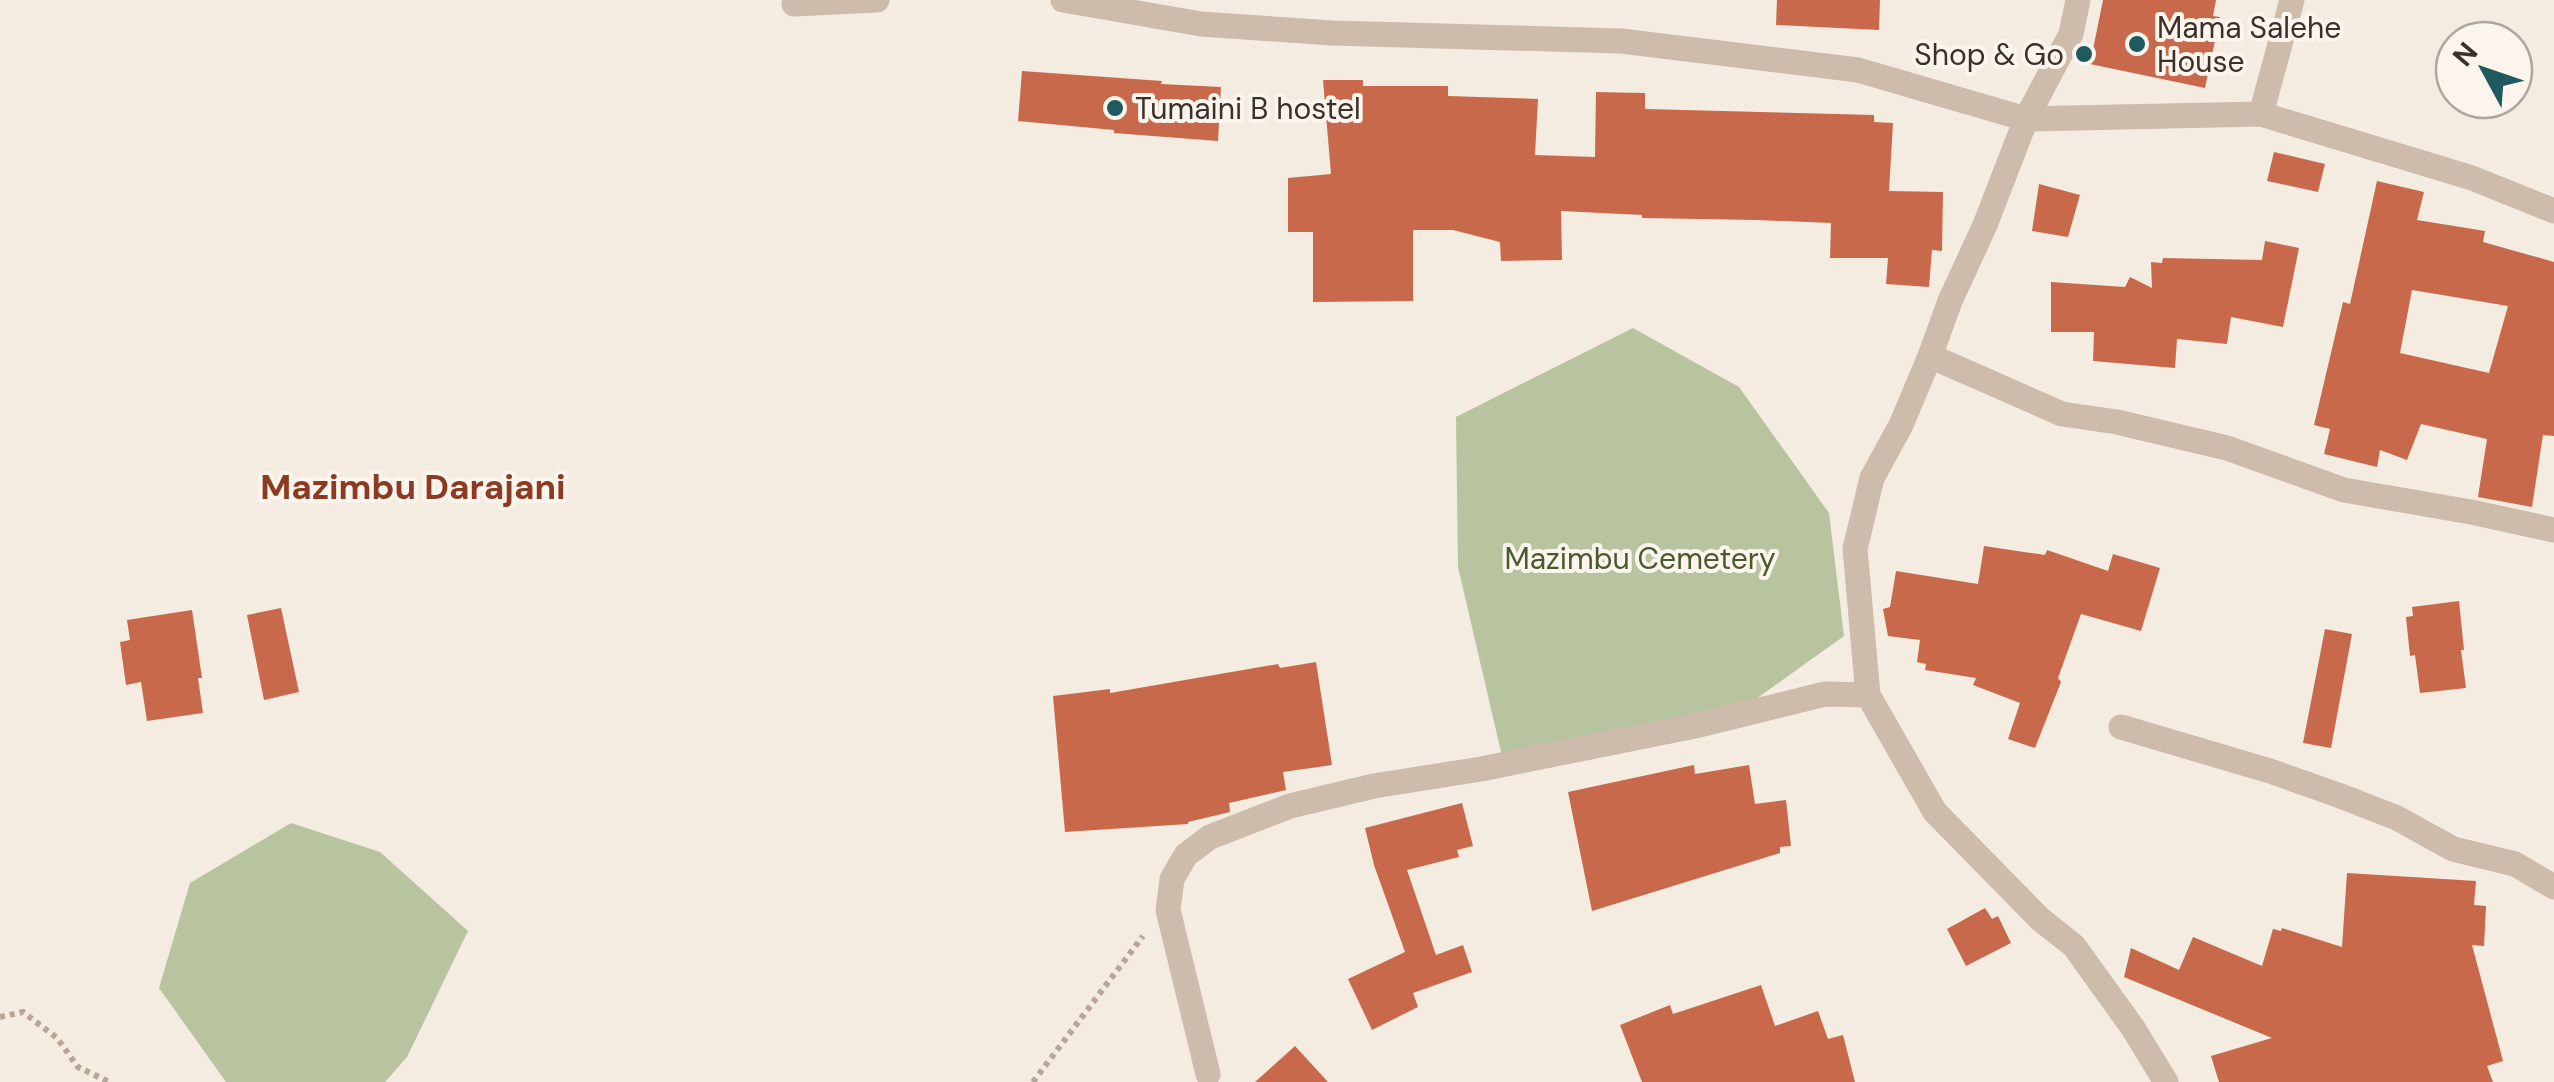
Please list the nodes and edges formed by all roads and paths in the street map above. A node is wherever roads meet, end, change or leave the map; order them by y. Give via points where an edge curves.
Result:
1 (878, 0) edge
2 (1062, 0) edge
3 (2078, 0) edge
4 (2292, 0) edge
5 (794, 4) dead end
6 (2261, 114) junction
7 (2026, 118) junction
8 (2551, 203) edge
9 (1930, 356) junction
10 (2554, 530) edge
11 (1868, 695) junction
12 (2120, 727) dead end
13 (2554, 887) edge
14 (1168, 910) junction
15 (0, 1017) edge
16 (1208, 1074) dead end
17 (109, 1082) edge
18 (1033, 1082) edge
19 (2166, 1082) edge

1 - 5 street
2 - 7 street via 1202,24 1622,42 1839,67
3 - 7 street via 2071,34
4 - 6 street
6 - 7 street
6 - 8 street
7 - 9 street
9 - 10 street via 2062,414 2226,448 2344,490
9 - 11 street via 1872,478 1855,549
11 - 14 street via 1825,694 1290,806 1210,837 1186,855 1172,878
11 - 19 street via 1935,812 2074,946
12 - 13 street via 2338,795 2453,848 2514,864
14 - 16 street
14 - 18 path
15 - 17 path via 23,1012 78,1067

